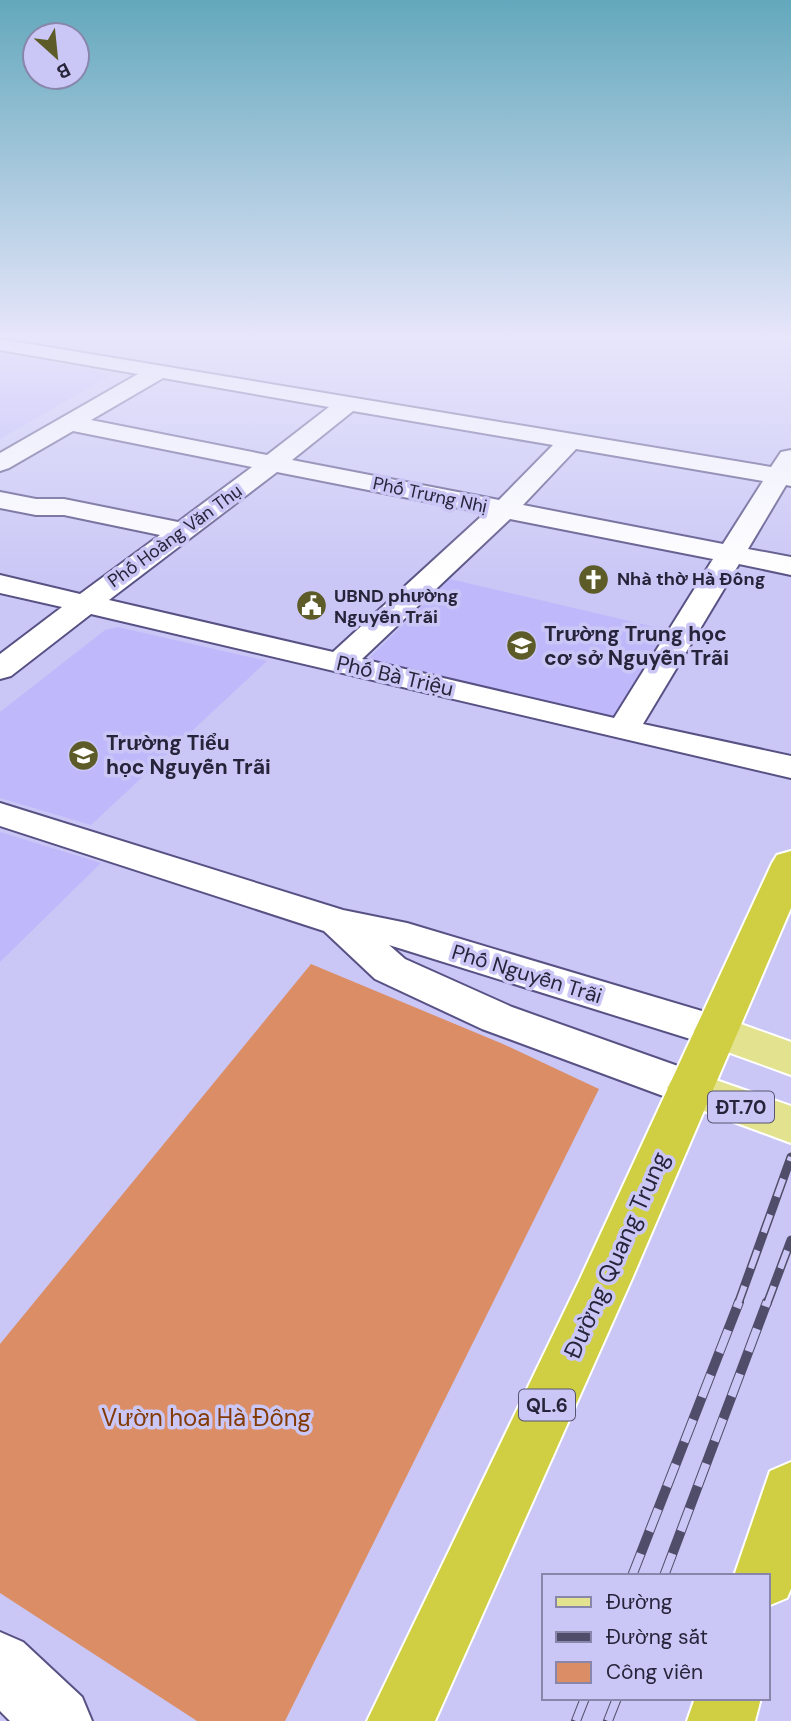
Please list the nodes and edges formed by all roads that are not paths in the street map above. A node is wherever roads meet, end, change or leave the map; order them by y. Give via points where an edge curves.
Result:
1 (75, 419) edge
2 (328, 419) edge
3 (447, 419) edge
4 (68, 423) junction
5 (570, 441) junction
6 (0, 463) edge
7 (276, 463) junction
8 (787, 470) edge
9 (0, 500) edge
10 (504, 510) junction
11 (182, 531) junction
12 (731, 556) junction
13 (791, 566) edge
14 (0, 584) edge
15 (84, 604) junction
16 (341, 662) junction
17 (0, 669) edge
18 (624, 730) junction
19 (791, 767) edge
20 (0, 814) edge
21 (791, 863) edge
22 (338, 922) junction
23 (673, 1019) junction
24 (716, 1031) junction
25 (791, 1059) edge
26 (669, 1080) junction
27 (791, 1125) edge
28 (791, 1491) edge
29 (766, 1574) edge
30 (0, 1665) edge
31 (727, 1700) edge
32 (58, 1721) edge
33 (401, 1721) edge
34 (721, 1721) edge

1 - 4 street
2 - 7 street, Phố Hoàng Văn Thụ
3 - 5 street
4 - 6 street
4 - 7 street, Phố Trưng Nhị
5 - 8 street
5 - 10 street
7 - 10 street, Phố Trưng Nhị
7 - 11 street, Phố Hoàng Văn Thụ
8 - 12 street
9 - 11 street via 64,507
10 - 12 street, Phố Trưng Nhị
10 - 16 street
11 - 15 street, Phố Hoàng Văn Thụ
12 - 13 street, Phố Trưng Nhị
12 - 18 street
14 - 15 street, Phố Bà Triệu
15 - 16 street, Phố Bà Triệu
15 - 17 street, Phố Hoàng Văn Thụ
16 - 18 street, Phố Bà Triệu
18 - 19 street, Phố Bà Triệu
20 - 22 street, Phố Nguyễn Trãi
21 - 24 highway, Đường Quang Trung / QL.6
22 - 23 street, Phố Nguyễn Trãi via 393,932
22 - 26 street, Phố Nguyễn Trãi via 390,969 497,1018
23 - 24 street, Phố Nguyễn Trãi
23 - 26 street
24 - 25 main road
24 - 26 highway, Đường Quang Trung / QL.6
26 - 27 main road, ĐT.70
26 - 33 highway, Đường Quang Trung / QL.6 via 605,1282
28 - 29 highway
30 - 32 street
31 - 34 highway

